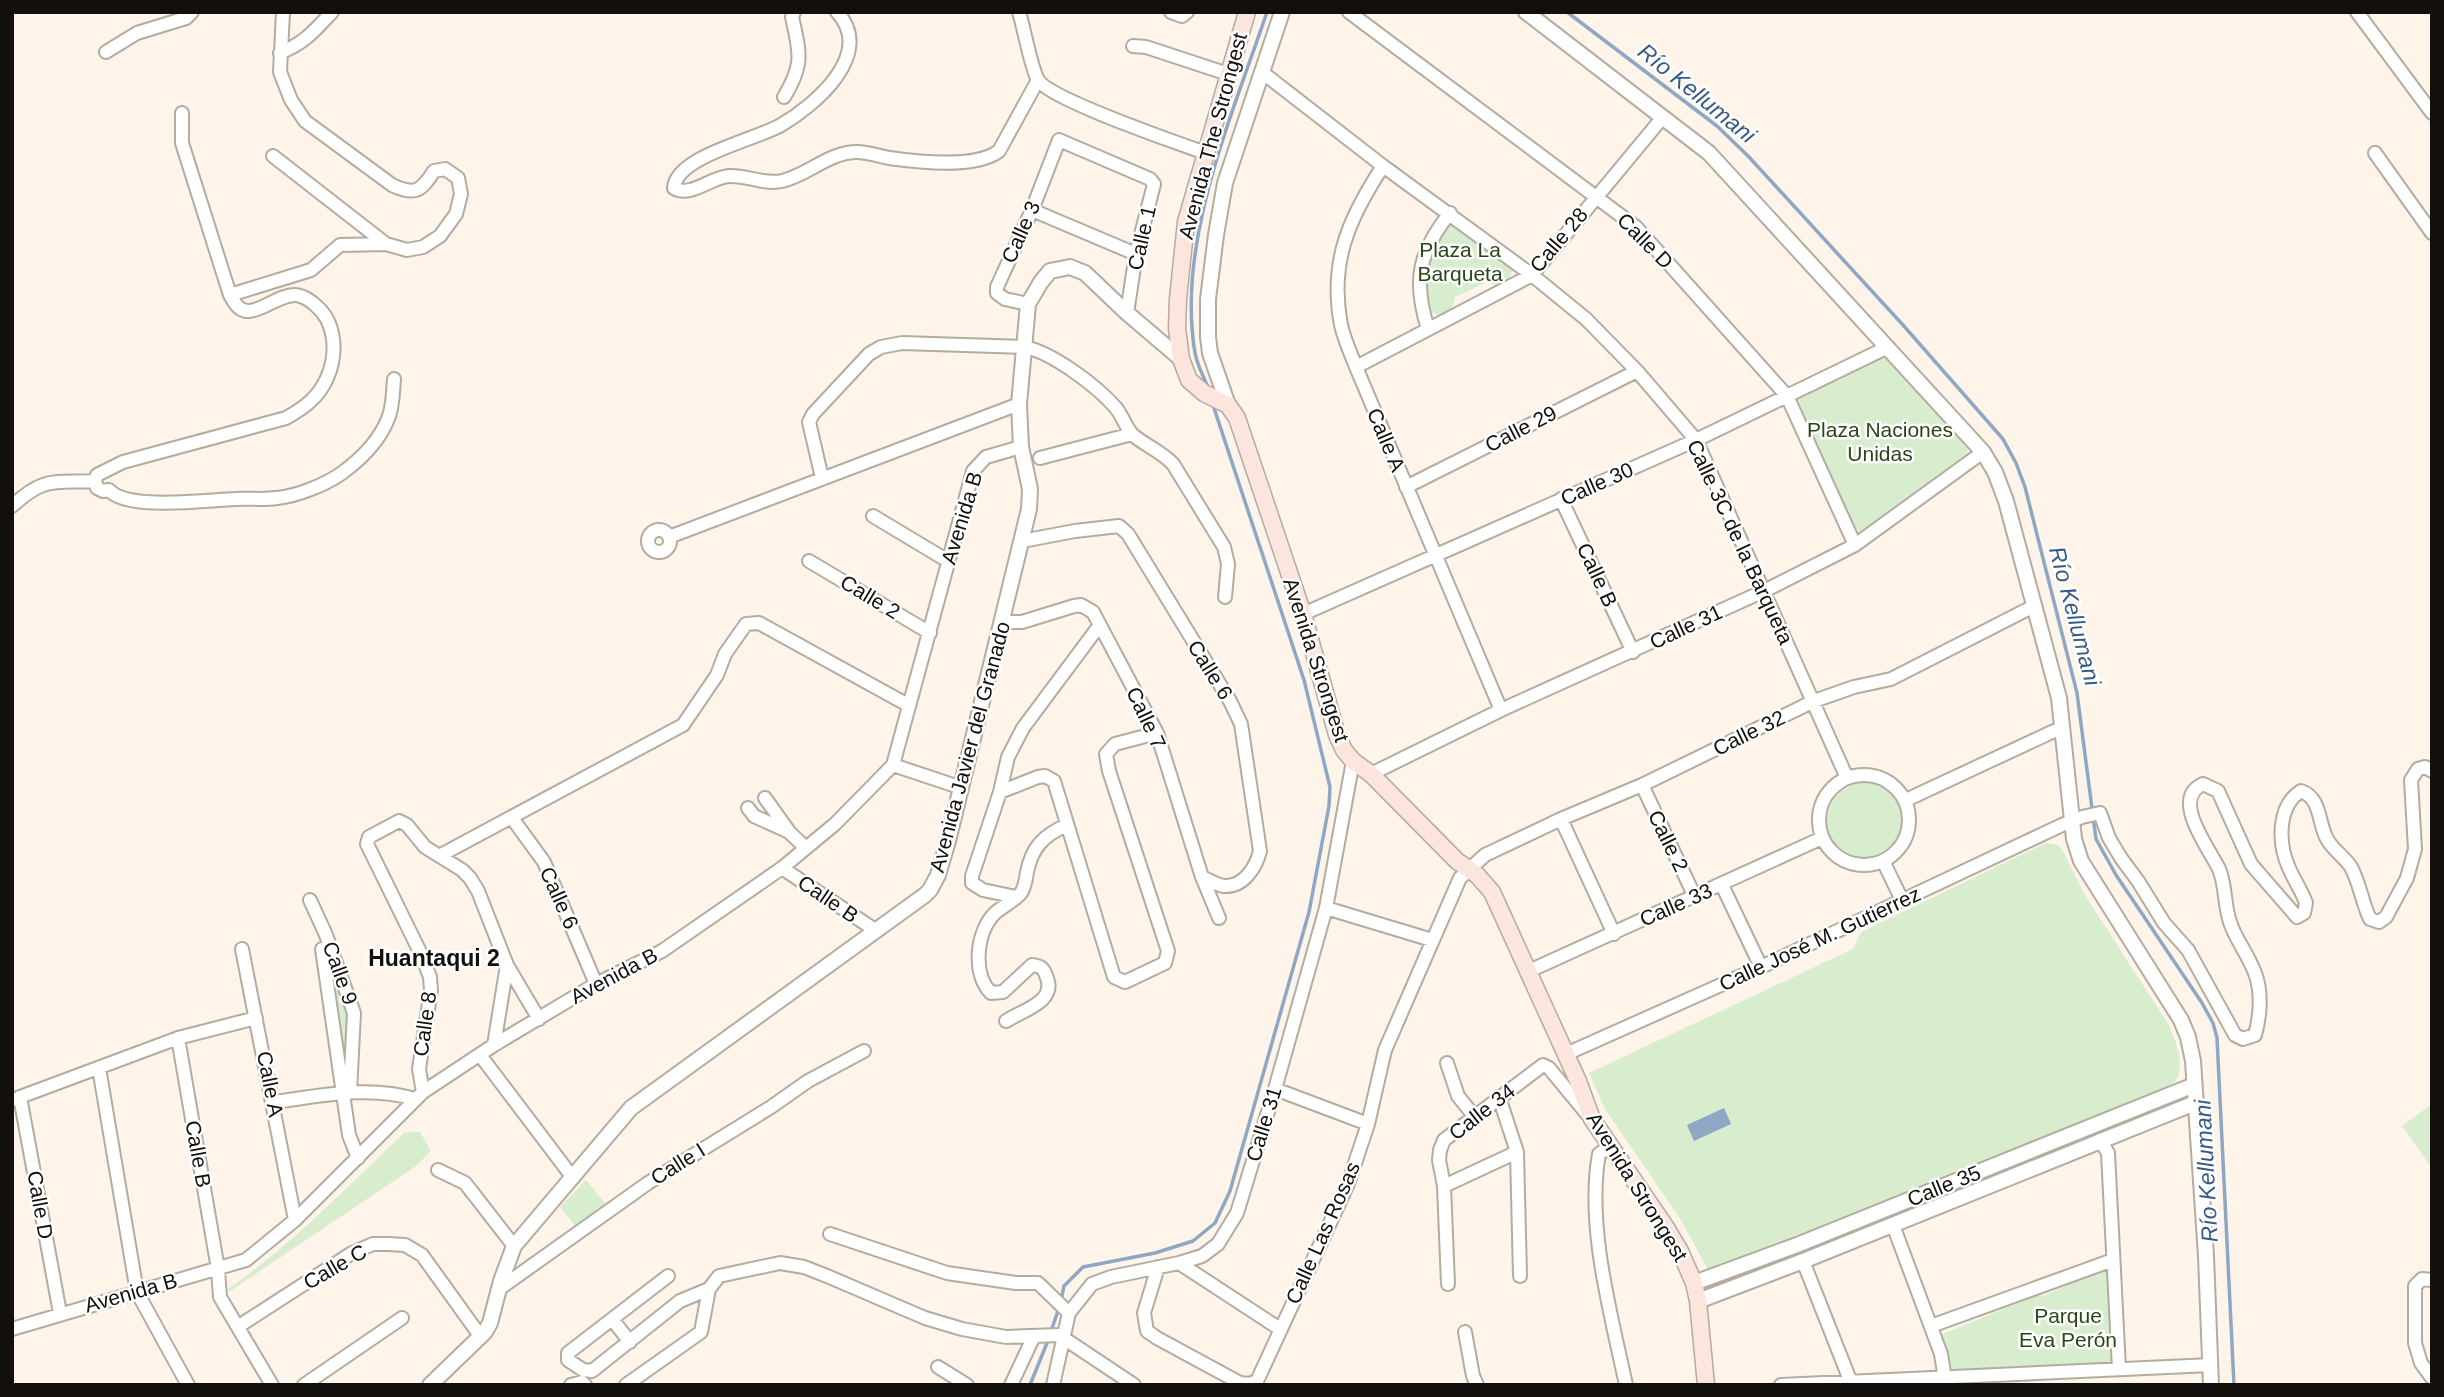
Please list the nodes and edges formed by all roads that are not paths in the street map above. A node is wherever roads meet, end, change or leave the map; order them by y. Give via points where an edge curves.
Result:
1 (192, 12) edge
2 (283, 12) edge
3 (332, 12) edge
4 (794, 12) edge
5 (837, 12) edge
6 (1019, 12) edge
7 (1171, 12) edge
8 (1187, 12) edge
9 (1247, 12) edge
10 (1282, 12) edge
11 (1349, 12) edge
12 (1527, 12) edge
13 (2357, 12) edge
14 (1133, 46) dead end
15 (106, 52) dead end
16 (280, 52) junction
17 (1263, 73) junction
18 (1228, 74) junction
19 (1038, 80) junction
20 (783, 97) dead end
21 (183, 113) dead end
22 (2432, 113) edge
23 (1663, 117) junction
24 (1059, 140) joint
25 (1205, 153) junction
26 (2375, 153) dead end
27 (273, 156) dead end
28 (1383, 166) junction
29 (1596, 196) junction
30 (1032, 210) junction
31 (1450, 213) junction
32 (2432, 233) edge
33 (386, 244) junction
34 (1136, 254) junction
35 (1532, 275) junction
36 (230, 295) junction
37 (1028, 304) junction
38 (1127, 313) junction
39 (1428, 329) junction
40 (1025, 347) junction
41 (1888, 347) junction
42 (1181, 359) junction
43 (1356, 367) junction
44 (1637, 371) junction
45 (394, 379) dead end
46 (1787, 396) junction
47 (1224, 403) junction
48 (1019, 404) junction
49 (1132, 434) junction
50 (1696, 440) junction
51 (1021, 447) junction
52 (1983, 452) junction
53 (1040, 458) dead end
54 (107, 471) junction
55 (822, 478) junction
56 (95, 481) junction
57 (1406, 486) junction
58 (109, 490) junction
59 (1561, 499) junction
60 (12, 506) edge
61 (873, 516) dead end
62 (669, 537) dead end
63 (1022, 541) junction
64 (1855, 545) junction
65 (1437, 556) junction
66 (809, 561) dead end
67 (948, 561) junction
68 (1764, 592) junction
69 (1226, 597) dead end
70 (2032, 607) junction
71 (1303, 614) junction
72 (1003, 622) junction
73 (1099, 626) junction
74 (930, 633) junction
75 (1633, 652) junction
76 (1814, 701) junction
77 (908, 705) junction
78 (1501, 710) junction
79 (2063, 731) junction
80 (1157, 733) junction
81 (1353, 761) junction
82 (893, 765) junction
83 (2432, 771) edge
84 (1371, 774) junction
85 (1847, 778) junction
86 (1642, 785) junction
87 (962, 788) junction
88 (1000, 792) junction
89 (765, 798) dead end
90 (1906, 800) junction
91 (748, 808) dead end
92 (512, 818) junction
93 (1560, 819) junction
94 (2077, 819) junction
95 (1067, 825) junction
96 (790, 833) junction
97 (1822, 838) junction
98 (806, 848) junction
99 (439, 856) junction
100 (1883, 861) junction
101 (782, 868) junction
102 (1468, 868) junction
103 (1202, 877) junction
104 (1722, 885) junction
105 (1016, 897) junction
106 (1695, 897) junction
107 (310, 900) dead end
108 (1902, 900) junction
109 (1325, 908) junction
110 (1219, 918) dead end
111 (875, 930) junction
112 (1614, 934) junction
113 (1432, 940) junction
114 (242, 949) dead end
115 (321, 949) dead end
116 (507, 965) junction
117 (1761, 967) junction
118 (1529, 971) junction
119 (596, 984) junction
120 (257, 1018) junction
121 (539, 1019) junction
122 (1006, 1021) dead end
123 (178, 1038) junction
124 (494, 1045) junction
125 (864, 1051) dead end
126 (1566, 1054) junction
127 (480, 1055) junction
128 (1447, 1063) dead end
129 (99, 1068) junction
130 (2194, 1084) junction
131 (1275, 1089) junction
132 (346, 1092) junction
133 (419, 1096) junction
134 (1499, 1097) junction
135 (16, 1099) edge
136 (274, 1102) junction
137 (2195, 1103) junction
138 (1474, 1116) junction
139 (1592, 1119) junction
140 (1367, 1124) junction
141 (2094, 1125) junction
142 (2100, 1140) junction
143 (1610, 1146) junction
144 (1517, 1152) junction
145 (358, 1158) junction
146 (2011, 1159) junction
147 (438, 1170) dead end
148 (2016, 1175) junction
149 (573, 1178) junction
150 (1958, 1180) junction
151 (1444, 1186) junction
152 (1965, 1196) junction
153 (1886, 1209) junction
154 (295, 1220) junction
155 (1893, 1225) junction
156 (830, 1234) dead end
157 (1797, 1245) junction
158 (514, 1246) junction
159 (2113, 1260) junction
160 (1803, 1261) junction
161 (1179, 1263) junction
162 (1158, 1267) junction
163 (218, 1269) junction
164 (668, 1276) dead end
165 (1520, 1276) dead end
166 (2432, 1280) edge
167 (1694, 1283) junction
168 (1448, 1284) dead end
169 (499, 1289) junction
170 (709, 1289) junction
171 (137, 1292) junction
172 (1698, 1301) junction
173 (1063, 1308) junction
174 (60, 1313) junction
175 (402, 1318) dead end
176 (612, 1319) junction
177 (239, 1326) junction
178 (1931, 1326) junction
179 (12, 1329) edge
180 (1280, 1329) junction
181 (1465, 1332) dead end
182 (1038, 1335) junction
183 (1062, 1336) junction
184 (481, 1337) junction
185 (630, 1342) junction
186 (2211, 1365) junction
187 (938, 1367) dead end
188 (2119, 1369) junction
189 (2432, 1378) edge
190 (1850, 1380) junction
191 (1945, 1380) edge
192 (188, 1385) edge
193 (272, 1385) edge
194 (304, 1385) edge
195 (429, 1385) edge
196 (571, 1385) edge
197 (585, 1385) edge
198 (626, 1385) edge
199 (967, 1385) edge
200 (1011, 1385) edge
201 (1053, 1385) edge
202 (1134, 1385) edge
203 (1477, 1385) edge
204 (1626, 1385) edge
205 (1706, 1385) edge
206 (1781, 1385) edge
207 (2211, 1385) edge

1 - 15 street via 137,33
2 - 16 street
3 - 16 street via 311,36
4 - 20 street via 800,54 796,77
5 - 19 street via 849,39 849,52 846,65 833,81 780,126 741,139 692,165 678,176 674,188 687,192 732,175 785,180 821,162 856,152 932,162 979,160 999,151
6 - 19 street
7 - 8 street via 1182,16
9 - 18 main road, Avenida The Strongest
10 - 17 street, Avenida Strongest
11 - 29 street, Calle D
12 - 23 street
13 - 22 street
14 - 18 street
16 - 33 street via 285,88 305,121 392,185 415,191 434,170 445,169 458,178 461,194 456,214 440,236 407,250
17 - 28 street, Calle 3C de la Barqueta
17 - 47 street, Avenida Strongest via 1226,183 1208,299 1210,353
18 - 25 main road, Avenida The Strongest
19 - 25 street via 1084,107
21 - 36 street via 182,144
23 - 29 street, Calle 28
23 - 41 street via 1709,153
24 - 30 street, Calle 3
24 - 34 street, Calle 1 via 1154,184
25 - 42 main road, Avenida The Strongest via 1186,222 1181,263 1177,318
26 - 32 street
27 - 33 street
28 - 31 street, Calle 3C de la Barqueta
28 - 43 street, Calle A via 1359,202 1343,242 1337,284 1341,327
29 - 35 street, Calle 28
29 - 46 street, Calle D via 1636,227
30 - 34 street
30 - 37 street, Calle 3 via 997,287 1005,299
31 - 35 street, Calle 3C de la Barqueta
31 - 39 street via 1423,256 1420,305
33 - 36 street via 340,245 311,270
34 - 38 street, Calle 1
35 - 39 street, Calle 28
35 - 44 street, Calle 3C de la Barqueta via 1586,319
36 - 54 street via 245,311 295,295 318,307 328,318 335,347 322,390 286,418 123,462
37 - 38 street, Avenida Javier del Granado via 1050,271 1070,267 1084,273
37 - 40 street, Avenida Javier del Granado
38 - 42 street, Avenida Javier del Granado
39 - 43 street, Calle 28
40 - 48 street, Avenida Javier del Granado
40 - 49 street via 1051,356 1108,399
40 - 55 street via 881,346 809,422
41 - 46 street, Calle 30
41 - 52 street
42 - 47 main road, Avenida The Strongest via 1189,380
43 - 57 street, Calle A
44 - 50 street, Calle 3C de la Barqueta
44 - 57 street, Calle 29
45 - 58 street via 389,416 367,451 341,474 317,486 278,498 185,503 124,499
46 - 50 street, Calle 30
46 - 64 street, Calle D
47 - 71 main road, Avenida Strongest via 1237,418
48 - 51 street, Avenida Javier del Granado
48 - 55 street
49 - 53 street
49 - 69 street via 1173,464 1224,547
50 - 59 street, Calle 30
50 - 68 street, Calle 3C de la Barqueta
51 - 63 street, Avenida Javier del Granado via 1030,489
51 - 67 street, Avenida B via 977,464
52 - 64 street, Calle 31
52 - 70 street via 2001,485
54 - 56 street
54 - 58 street via 115,482
55 - 62 street
56 - 58 street via 99,490
56 - 60 street via 40,485
57 - 65 street, Calle A
59 - 65 street, Calle 30
59 - 75 street, Calle B
61 - 67 street
63 - 72 street, Avenida Javier del Granado
63 - 103 street, Calle 6 via 1119,526 1230,701 1241,724 1260,851 1252,870 1234,884 1223,886
64 - 68 street, Calle 31
65 - 71 street, Calle 30
65 - 78 street, Calle A
66 - 74 street, Calle 2
67 - 74 street, Avenida B
68 - 75 street, Calle 31
68 - 76 street, Calle 3C de la Barqueta
70 - 76 street, Calle 32 via 1891,679
70 - 79 street via 2059,698
71 - 81 main road, Avenida Strongest via 1337,734
72 - 73 street, Calle 7 via 1022,622 1082,606 1093,612
72 - 87 street, Avenida Javier del Granado
73 - 80 street, Calle 7
73 - 88 street via 1023,728 1008,757
74 - 77 street, Avenida B
75 - 78 street, Calle 31
76 - 85 street, Calle 3C de la Barqueta
76 - 86 street, Calle 32
77 - 82 street, Avenida B
77 - 92 street via 769,628 748,623 683,725
78 - 84 street, Calle 31
79 - 90 street via 2054,731
79 - 94 street
80 - 95 street via 1115,744 1106,754 1168,951 1165,963 1125,982 1114,977
80 - 103 street, Calle 7
81 - 84 main road, Avenida Strongest
81 - 109 street, Calle 31
82 - 87 street
82 - 98 street, Avenida B
83 - 94 street, Calle José M. Gutierrez via 2418,769 2411,780 2414,849 2407,878 2379,922 2370,919 2349,863 2327,841 2317,805 2309,794 2301,791 2291,798 2281,828 2287,866 2306,904 2304,913 2297,916 2252,864 2218,791 2203,783 2191,794 2190,810 2198,832 2220,871 2230,925 2257,978 2260,1019 2255,1035 2243,1039 2235,1035 2188,950 2164,923 2121,858 2100,813
84 - 102 main road, Avenida Strongest
85 - 90 street via 1875,776 1889,782
85 - 97 street via 1835,786 1820,810
86 - 93 street, Calle 32
86 - 106 street, Calle 2
87 - 111 street, Avenida Javier del Granado via 942,867 930,890
88 - 95 street via 1038,777 1050,778
88 - 105 street via 972,883
89 - 96 street
90 - 100 street via 1908,831 1895,854
91 - 96 street via 754,816
92 - 99 street
92 - 119 street, Calle 6 via 544,862
93 - 102 street, Calle 32
93 - 112 street
94 - 108 street, Calle José M. Gutierrez
94 - 130 street via 2081,861 2181,1020 2193,1061
95 - 105 street via 1037,844 1025,884
96 - 98 street
97 - 100 street via 1841,860 1855,865
97 - 104 street, Calle 33
98 - 101 street, Avenida B
99 - 116 street via 462,870 478,891
99 - 133 street, Calle 8 via 400,821 369,836 367,844 430,977
100 - 108 street
101 - 111 street, Calle B
101 - 119 street, Avenida B via 662,951
102 - 113 street, Calle Las Rosas
102 - 118 main road, Avenida Strongest via 1492,892
103 - 110 street, Calle 7
104 - 106 street, Calle 33
104 - 117 street
105 - 122 street via 986,926 979,945 983,979 987,989 997,994 1032,965 1039,965 1050,985 1045,999
106 - 112 street, Calle 33
107 - 132 street, Calle 9 via 354,1013
108 - 117 street, Calle José M. Gutierrez
109 - 113 street
109 - 131 street, Calle 31
111 - 149 street, Avenida Javier del Granado via 639,1101
112 - 118 street, Calle 33
113 - 140 street, Calle Las Rosas via 1385,1050
114 - 120 street, Calle A
115 - 132 street
116 - 121 street
116 - 124 street
117 - 126 street, Calle José M. Gutierrez
118 - 126 main road, Avenida Strongest
119 - 121 street, Avenida B
120 - 123 street
120 - 136 street, Calle A
121 - 124 street, Avenida B
123 - 129 street
123 - 163 street, Calle B
124 - 127 street, Avenida B
125 - 169 street, Calle I via 808,1081 648,1183
126 - 139 main road, Avenida Strongest
127 - 133 street, Avenida B
127 - 149 street
128 - 138 street via 1458,1096
129 - 135 street
129 - 171 street
130 - 137 street
130 - 141 street, Calle 35
131 - 140 street
131 - 161 street, Calle 31 via 1230,1228 1202,1256
132 - 133 street
132 - 136 street
132 - 145 street via 349,1135
133 - 145 street, Avenida B
134 - 138 street, Calle 34
134 - 139 street, Calle 34 via 1543,1065
134 - 144 street
135 - 174 street, Calle D
136 - 154 street, Calle A
137 - 142 street, Calle 35
137 - 186 street
138 - 151 street, Calle 34 via 1444,1140 1439,1160
139 - 143 main road, Avenida Strongest
140 - 180 street, Calle Las Rosas via 1348,1184
141 - 142 street
141 - 146 street, Calle 35
142 - 148 street, Calle 35
142 - 159 street via 2108,1153
143 - 167 main road, Avenida Strongest via 1665,1226
143 - 204 street via 1599,1154 1596,1173 1597,1231
144 - 151 street
144 - 165 street
145 - 154 street, Avenida B
146 - 148 street
146 - 150 street, Calle 35
147 - 158 street via 465,1183
148 - 152 street, Calle 35
149 - 158 street, Avenida Javier del Granado
150 - 152 street
150 - 153 street, Calle 35
151 - 168 street, Calle 34
152 - 155 street, Calle 35
153 - 155 street
153 - 157 street, Calle 35
154 - 163 street, Avenida B via 246,1260
155 - 160 street, Calle 35
155 - 178 street
156 - 173 street via 947,1273 1038,1283
157 - 160 street
157 - 167 street, Calle 35
158 - 169 street, Avenida Javier del Granado
159 - 178 street
159 - 188 street
160 - 172 street, Calle 35
160 - 190 street
161 - 162 street, Calle 31
161 - 180 street
162 - 173 street, Calle 31 via 1092,1284
162 - 180 street, Calle Las Rosas via 1144,1312 1147,1331 1231,1378 1250,1384 1257,1381
163 - 171 street, Avenida B
163 - 177 street, Calle B via 220,1297
164 - 176 street
166 - 189 street via 2422,1279 2415,1286 2414,1343
167 - 172 main road, Avenida Strongest
169 - 184 street, Avenida Javier del Granado via 490,1323
170 - 182 street via 719,1276 780,1263 827,1276 962,1329 1006,1338
170 - 185 street via 680,1301
170 - 198 street via 701,1332
171 - 174 street, Avenida B
171 - 192 street
172 - 205 main road, Avenida Strongest
173 - 183 street
174 - 179 street, Avenida B
175 - 194 street
176 - 185 street
176 - 185 street via 568,1353 568,1360 592,1371
177 - 184 street, Calle C via 352,1253 373,1244 388,1244 405,1245 422,1255
177 - 193 street, Calle B
178 - 191 street
181 - 203 street
182 - 183 street
182 - 200 street
183 - 201 street
183 - 202 street
184 - 195 street, Avenida Javier del Granado
186 - 188 street
186 - 207 street
187 - 199 street
188 - 191 street
190 - 191 street
190 - 206 street
196 - 197 street

